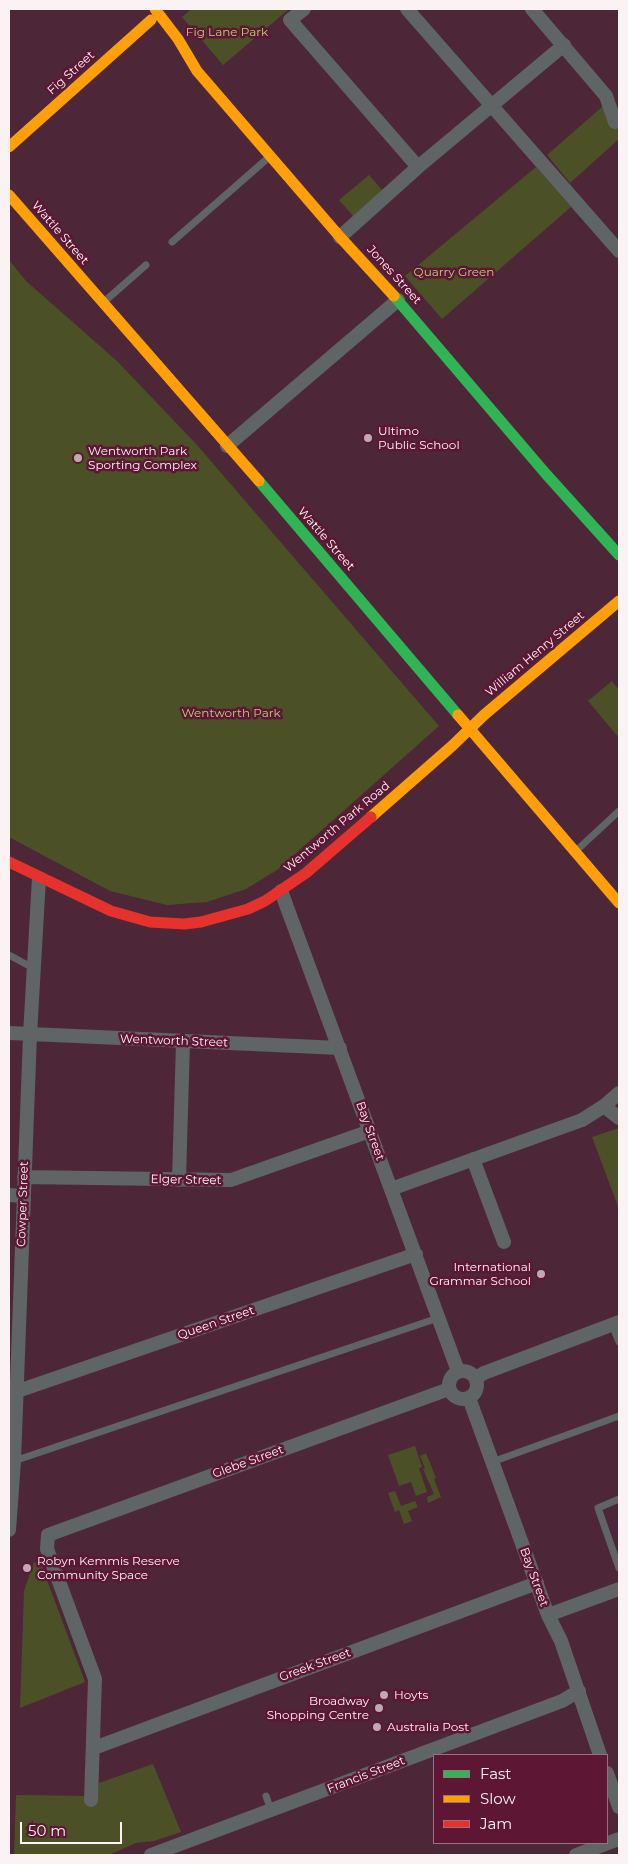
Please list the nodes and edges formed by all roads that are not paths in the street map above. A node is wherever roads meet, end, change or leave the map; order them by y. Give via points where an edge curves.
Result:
1 (304, 9) edge
2 (407, 9) edge
3 (532, 9) edge
4 (157, 12) edge
5 (564, 45) junction
6 (493, 105) junction
7 (618, 118) edge
8 (9, 147) edge
9 (271, 156) junction
10 (418, 168) junction
11 (9, 195) edge
12 (340, 237) junction
13 (172, 242) dead end
14 (619, 251) edge
15 (146, 265) dead end
16 (398, 300) junction
17 (103, 303) junction
18 (227, 446) junction
19 (619, 554) edge
20 (619, 601) edge
21 (470, 729) junction
22 (619, 811) edge
23 (575, 852) junction
24 (9, 862) edge
25 (39, 878) junction
26 (281, 891) junction
27 (619, 903) edge
28 (9, 955) edge
29 (33, 968) junction
30 (9, 1033) edge
31 (30, 1035) junction
32 (183, 1042) junction
33 (340, 1048) junction
34 (619, 1093) edge
35 (604, 1106) junction
36 (619, 1118) edge
37 (370, 1131) junction
38 (473, 1159) junction
39 (24, 1177) junction
40 (179, 1180) junction
41 (391, 1189) junction
42 (9, 1195) edge
43 (23, 1196) junction
44 (504, 1242) dead end
45 (416, 1254) junction
46 (438, 1318) junction
47 (616, 1323) edge
48 (619, 1342) edge
49 (458, 1371) junction
50 (476, 1378) junction
51 (449, 1389) junction
52 (12, 1390) edge
53 (469, 1398) junction
54 (619, 1416) edge
55 (12, 1460) edge
56 (492, 1462) junction
57 (619, 1499) edge
58 (9, 1530) edge
59 (619, 1568) edge
60 (537, 1584) junction
61 (619, 1589) edge
62 (548, 1615) junction
63 (579, 1691) junction
64 (94, 1748) junction
65 (600, 1754) edge
66 (608, 1776) edge
67 (266, 1796) dead end
68 (91, 1800) dead end
69 (619, 1808) edge
70 (271, 1811) junction
71 (606, 1844) edge
72 (151, 1855) edge
73 (576, 1855) edge

1 - 10 street via 290,20
2 - 6 street
3 - 5 street
4 - 8 main road, Fig Street
4 - 9 main road, Jones Street via 197,71
5 - 6 street
5 - 7 street via 606,96 615,122
6 - 10 street
6 - 14 street
9 - 12 main road, Jones Street
9 - 13 lane
10 - 12 street
11 - 17 main road, Wattle Street
12 - 16 main road, Jones Street
15 - 17 lane
16 - 18 street
16 - 19 main road, Jones Street via 546,474
17 - 18 main road, Wattle Street
18 - 21 main road, Wattle Street
20 - 21 main road, William Henry Street
21 - 23 main road, Wattle Street
21 - 26 main road, Wentworth Park Road via 306,873
22 - 23 lane
23 - 27 main road, Wattle Street
24 - 25 main road, Wentworth Park Road
25 - 26 main road, Wentworth Park Road via 111,911 167,924 201,922 234,914
25 - 29 street, Cowper Street
26 - 33 street, Bay Street
28 - 29 lane
29 - 31 street, Cowper Street
30 - 31 street, Wentworth Street
31 - 32 street, Wentworth Street
31 - 39 street, Cowper Street
32 - 33 street, Wentworth Street
32 - 40 street
33 - 37 street, Bay Street
34 - 35 street
35 - 36 street
35 - 38 street via 582,1120
37 - 40 street, Elger Street via 231,1180
37 - 41 street, Bay Street
38 - 41 street
38 - 44 street
39 - 40 street, Elger Street
39 - 43 street, Cowper Street
41 - 45 street, Bay Street
42 - 43 street
43 - 52 street, Cowper Street
45 - 46 street, Bay Street
45 - 52 street, Queen Street
46 - 49 street, Bay Street
46 - 55 lane
47 - 48 lane
47 - 50 street
49 - 50 street via 465,1370
49 - 51 street via 449,1380
50 - 53 street via 476,1390
51 - 53 street via 459,1399
51 - 64 street, Glebe Street via 48,1535 47,1549 95,1679
52 - 55 street, Cowper Street
53 - 56 street, Bay Street
54 - 56 lane
55 - 58 street, Cowper Street
56 - 60 street, Bay Street
57 - 59 lane via 598,1508
60 - 62 street, Bay Street
60 - 64 street, Greek Street
61 - 62 street
62 - 63 street, Bay Street
63 - 65 street, Bay Street
63 - 70 street, Francis Street via 562,1701
64 - 68 street
66 - 69 street
67 - 70 lane
70 - 72 street, Francis Street
71 - 73 street

